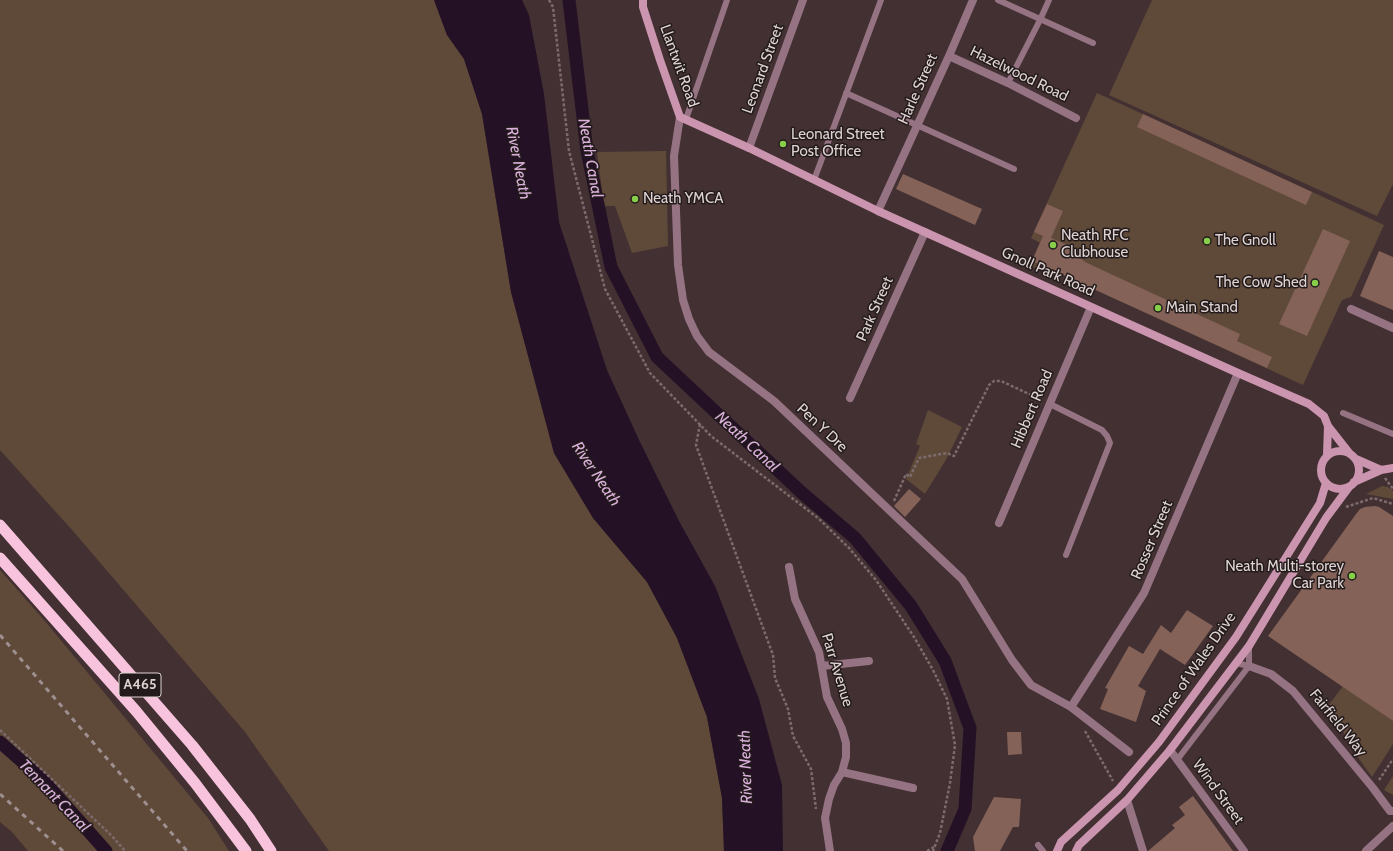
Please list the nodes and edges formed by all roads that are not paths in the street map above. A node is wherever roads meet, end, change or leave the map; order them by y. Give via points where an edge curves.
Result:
1 (644, 0) edge
2 (727, 0) edge
3 (804, 0) edge
4 (880, 0) edge
5 (973, 0) edge
6 (998, 0) edge
7 (1049, 0) edge
8 (1040, 20) junction
9 (1093, 43) dead end
10 (949, 56) junction
11 (1008, 83) junction
12 (846, 93) junction
13 (683, 118) junction
14 (1076, 118) dead end
15 (917, 126) junction
16 (749, 148) junction
17 (1014, 169) dead end
18 (814, 180) junction
19 (878, 211) junction
20 (925, 232) junction
21 (1091, 306) junction
22 (1351, 309) dead end
23 (1393, 328) edge
24 (1238, 373) junction
25 (850, 398) dead end
26 (1050, 404) junction
27 (1343, 413) dead end
28 (1328, 426) junction
29 (1393, 434) edge
30 (1327, 455) junction
31 (1353, 456) junction
32 (1393, 468) edge
33 (1381, 470) junction
34 (1326, 483) junction
35 (1351, 484) junction
36 (999, 523) dead end
37 (0, 525) edge
38 (1066, 555) dead end
39 (0, 558) edge
40 (789, 567) dead end
41 (1249, 646) junction
42 (869, 661) dead end
43 (1236, 663) junction
44 (822, 666) junction
45 (1249, 666) junction
46 (1071, 707) junction
47 (1170, 750) junction
48 (1129, 752) dead end
49 (1176, 760) junction
50 (842, 772) junction
51 (913, 788) dead end
52 (1126, 800) junction
53 (1393, 811) edge
54 (1393, 826) edge
55 (1038, 845) dead end
56 (246, 851) edge
57 (271, 851) edge
58 (830, 851) edge
59 (1043, 851) edge
60 (1057, 851) edge
61 (1076, 851) edge
62 (1144, 851) edge
63 (1244, 851) edge
64 (1366, 851) edge

1 - 13 main road, Llantwit Road via 643,7
2 - 13 lane
3 - 16 street, Leonard Street
4 - 12 lane
5 - 10 street, Harle Street
6 - 8 lane
7 - 8 lane
8 - 9 lane
8 - 11 lane
10 - 11 street, Hazelwood Road
10 - 15 street, Harle Street
11 - 14 street, Hazelwood Road
12 - 15 lane
12 - 18 lane
13 - 16 main road, Llantwit Road
13 - 46 street, Pen Y Dre via 674,156 678,265 685,306 697,336 709,352 774,401 962,579 1012,660 1031,685
15 - 17 lane
15 - 19 street, Harle Street
16 - 18 main road, Gnoll Park Road
18 - 19 main road, Gnoll Park Road
19 - 20 main road, Gnoll Park Road
20 - 21 main road, Gnoll Park Road
20 - 25 street, Park Street
21 - 24 main road, Gnoll Park Road
21 - 26 street, Hibbert Road
22 - 23 street
24 - 28 main road, Gnoll Park Road via 1310,404 1324,416
24 - 46 street, Rosser Street via 1144,593
26 - 36 street, Hibbert Road
26 - 38 lane via 1102,430 1110,443
27 - 29 lane
28 - 30 main road
28 - 31 main road, Gnoll Park Road
30 - 31 main road via 1338,450
30 - 34 main road via 1321,466 1322,478
31 - 33 main road, Gnoll Park Road
31 - 35 main road via 1359,471
32 - 33 main road
33 - 35 main road
34 - 35 main road via 1337,489 1343,489
34 - 60 main road, Prince of Wales Drive via 1320,503 1236,636 1159,742 1118,790 1061,842
35 - 41 main road, Prince of Wales Drive via 1326,518
37 - 57 highway, A465 via 192,745 250,819
39 - 56 highway, A465 via 136,711
40 - 44 street, Parr Avenue via 795,599 819,652
41 - 43 main road, Prince of Wales Drive
41 - 45 lane
42 - 44 street
43 - 45 lane
43 - 47 main road, Prince of Wales Drive
44 - 50 street, Parr Avenue via 827,697 846,743
45 - 49 lane
45 - 53 street, Fairfield Way via 1272,674 1293,691 1390,811
46 - 48 street, Pen Y Dre
47 - 49 street, Wind Street
47 - 52 main road, Prince of Wales Drive
49 - 63 street, Wind Street
50 - 51 street
50 - 58 street, Parr Avenue via 834,785 825,818
52 - 61 main road, Prince of Wales Drive
52 - 62 street
54 - 64 street
55 - 59 lane

